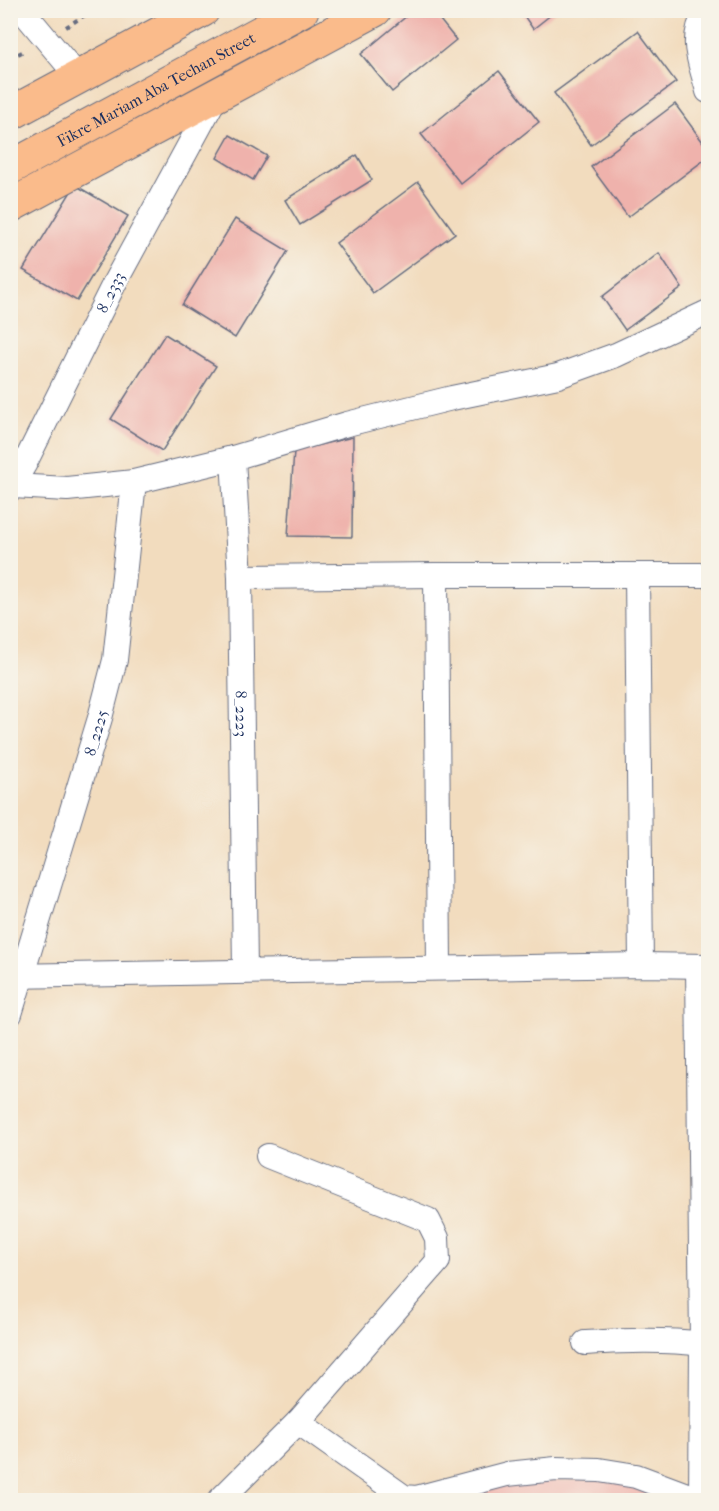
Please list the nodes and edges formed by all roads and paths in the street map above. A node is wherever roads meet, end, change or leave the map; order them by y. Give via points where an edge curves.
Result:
1 (22, 10) edge
2 (203, 10) edge
3 (302, 10) edge
4 (375, 10) edge
5 (707, 10) edge
6 (79, 78) junction
7 (708, 91) edge
8 (215, 98) junction
9 (10, 114) edge
10 (10, 168) edge
11 (10, 206) edge
12 (708, 312) edge
13 (233, 458) junction
14 (134, 482) junction
15 (12, 487) edge
16 (436, 575) junction
17 (637, 575) junction
18 (708, 575) edge
19 (240, 577) junction
20 (641, 965) junction
21 (703, 966) edge
22 (439, 968) junction
23 (245, 971) junction
24 (15, 976) edge
25 (10, 1014) edge
26 (268, 1156) dead end
27 (585, 1343) dead end
28 (702, 1344) junction
29 (298, 1422) junction
30 (220, 1500) edge
31 (701, 1500) edge

1 - 6 street
2 - 6 main road
3 - 10 main road, Fikre Mariam Aba Techan Street
4 - 8 main road
5 - 7 street via 696,41
6 - 9 main road
8 - 11 main road
8 - 15 street, 8_2333 via 115,282
12 - 13 street via 616,355 558,376 347,424
13 - 14 street
13 - 19 street, 8_2223
14 - 15 street via 67,489
14 - 24 street, 8_2225 via 115,660 100,718
16 - 17 street
16 - 19 street
16 - 22 street
17 - 18 street
17 - 20 street
19 - 23 street, 8_2223
20 - 21 street
20 - 22 street
21 - 28 street
22 - 23 street
23 - 24 street
24 - 25 street, 8_2225
26 - 29 street via 428,1220 437,1238 438,1261
27 - 28 street via 642,1340
28 - 31 street
29 - 30 street
29 - 31 street via 404,1497 416,1498 507,1473 556,1469 636,1476

